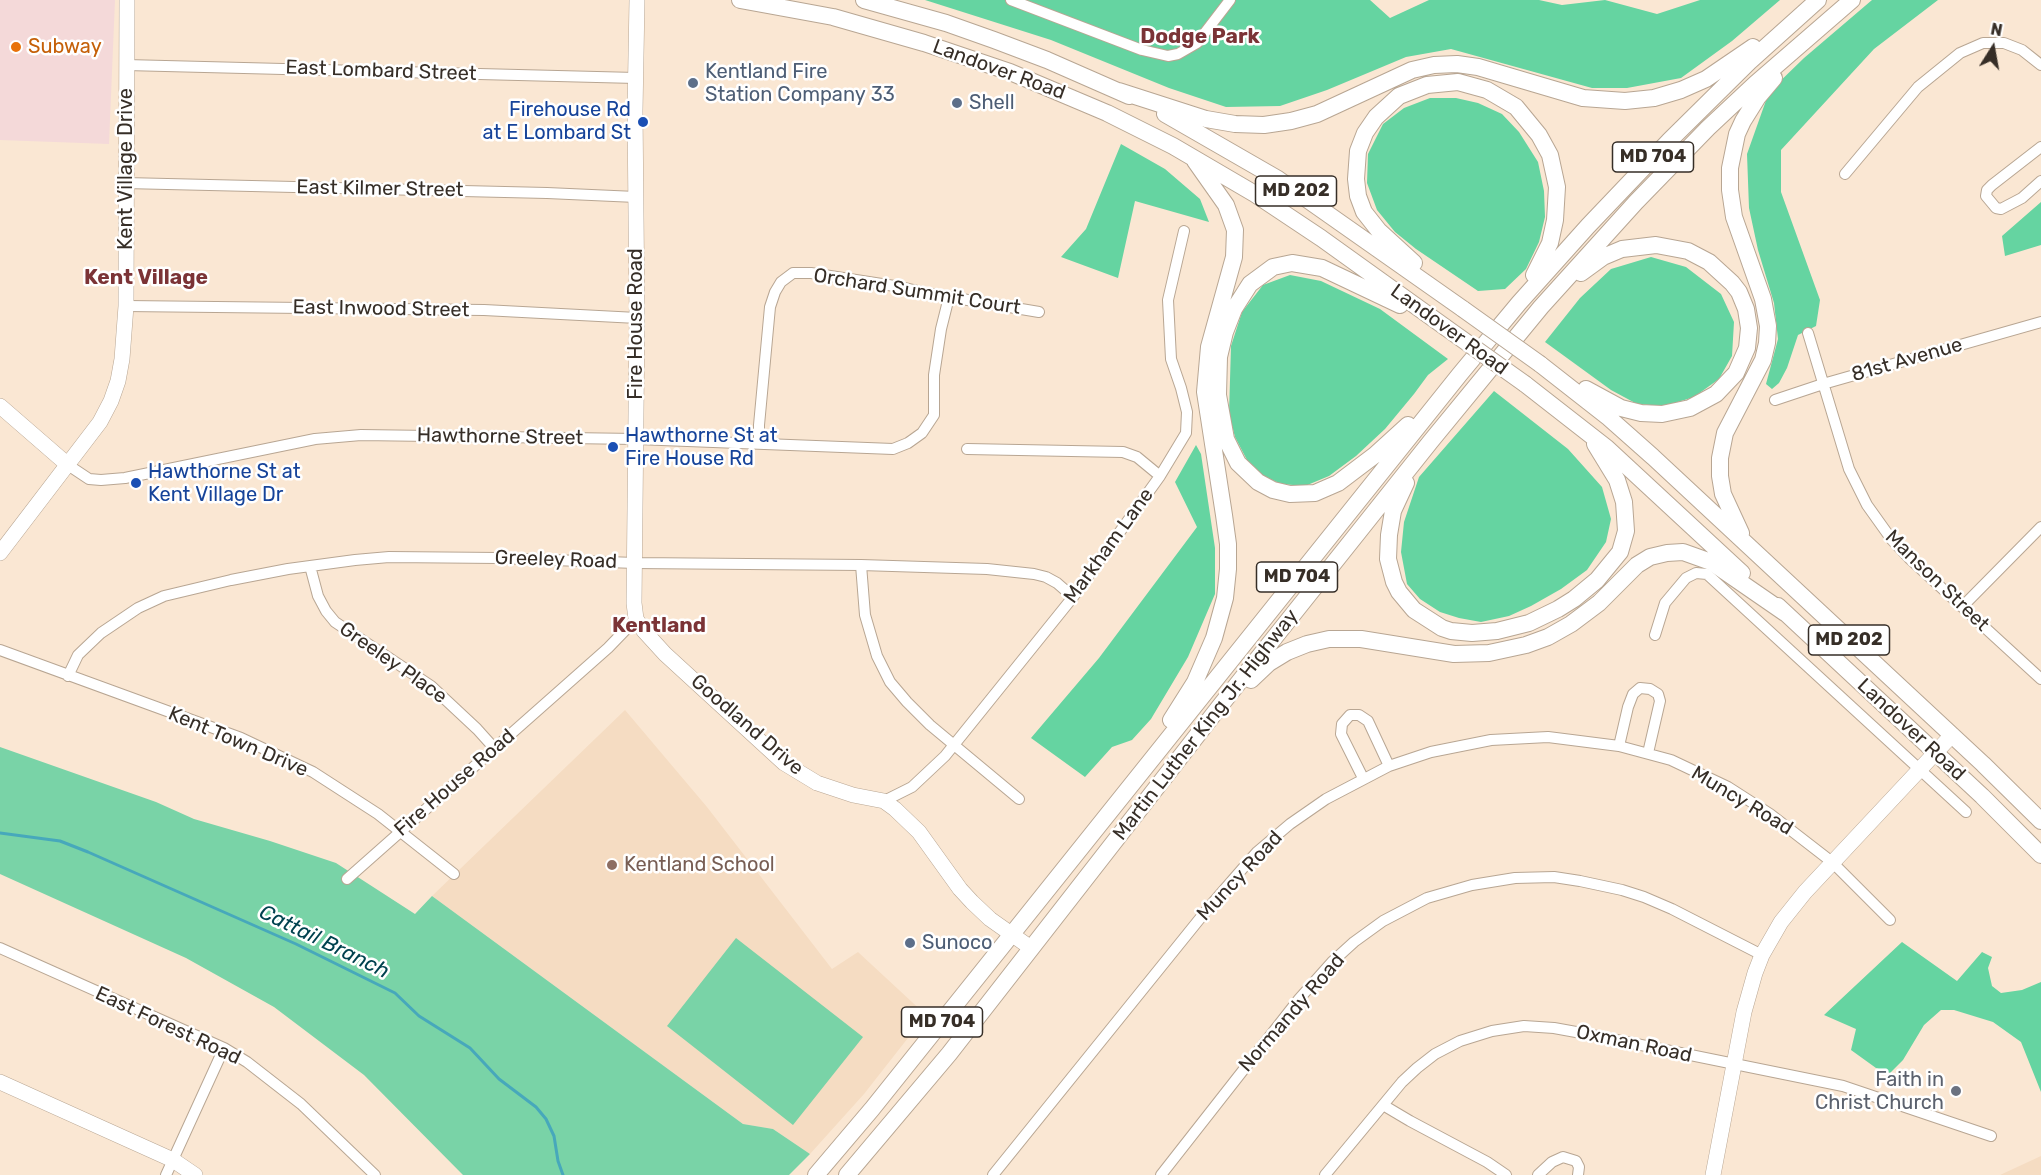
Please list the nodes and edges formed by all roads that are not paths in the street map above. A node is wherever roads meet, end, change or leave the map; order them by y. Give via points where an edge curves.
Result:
1 (127, 0) edge
2 (637, 0) edge
3 (740, 0) edge
4 (864, 0) edge
5 (1011, 0) edge
6 (1230, 0) edge
7 (1818, 0) edge
8 (1852, 0) edge
9 (900, 5) edge
10 (1796, 19) junction
11 (892, 33) junction
12 (1814, 33) junction
13 (126, 65) junction
14 (2041, 65) edge
15 (636, 78) junction
16 (1119, 91) junction
17 (2041, 147) edge
18 (1191, 156) junction
19 (1845, 174) dead end
20 (2041, 181) edge
21 (125, 183) junction
22 (636, 197) junction
23 (1184, 231) dead end
24 (950, 297) junction
25 (1519, 303) junction
26 (126, 306) junction
27 (1541, 307) junction
28 (1463, 309) junction
29 (1039, 312) dead end
30 (637, 318) junction
31 (2041, 322) edge
32 (1445, 327) junction
33 (1808, 333) dead end
34 (1540, 364) junction
35 (1460, 374) junction
36 (1823, 384) junction
37 (1775, 400) dead end
38 (0, 406) edge
39 (1586, 431) junction
40 (636, 439) junction
41 (1431, 441) junction
42 (759, 442) junction
43 (967, 449) dead end
44 (68, 465) junction
45 (1160, 476) junction
46 (2041, 527) edge
47 (1747, 544) junction
48 (0, 553) edge
49 (635, 563) junction
50 (861, 565) junction
51 (310, 566) junction
52 (1073, 597) junction
53 (1962, 607) junction
54 (1785, 613) junction
55 (636, 619) junction
56 (1655, 635) dead end
57 (0, 650) edge
58 (68, 676) junction
59 (2041, 679) edge
60 (1952, 735) junction
61 (954, 746) junction
62 (1620, 746) junction
63 (495, 749) junction
64 (1648, 753) junction
65 (1935, 753) junction
66 (1179, 761) junction
67 (1389, 766) junction
68 (1918, 770) junction
69 (1363, 778) junction
70 (1135, 780) junction
71 (1019, 799) dead end
72 (884, 801) junction
73 (1966, 812) dead end
74 (2041, 821) edge
75 (400, 833) junction
76 (2041, 855) edge
77 (1832, 862) junction
78 (454, 874) dead end
79 (347, 879) dead end
80 (1890, 920) dead end
81 (1012, 934) junction
82 (0, 948) edge
83 (1031, 948) junction
84 (1762, 955) junction
85 (224, 1048) junction
86 (1734, 1064) junction
87 (0, 1082) edge
88 (1383, 1105) junction
89 (1991, 1136) dead end
90 (173, 1160) junction
91 (817, 1174) edge
92 (166, 1175) edge
93 (195, 1175) edge
94 (375, 1175) edge
95 (847, 1175) edge
96 (993, 1175) edge
97 (1161, 1175) edge
98 (1325, 1175) edge
99 (1506, 1175) edge
100 (1538, 1175) edge
101 (1578, 1175) edge
102 (1713, 1175) edge

1 - 13 street, Kent Village Drive
2 - 15 street, Fire House Road
3 - 11 main road, Landover Road / MD 202 via 833,17
4 - 9 main road, Landover Road / MD 202
5 - 6 street via 1142,50 1168,56 1197,43
7 - 10 main road, Martin Luther King Jr. Highway / MD 704
8 - 12 main road, Martin Luther King Jr. Highway / MD 704
9 - 11 main road
9 - 16 main road, Landover Road / MD 202
10 - 16 main road via 1706,79 1681,90 1638,100 1583,98 1457,64 1412,70 1317,114 1264,125 1206,118
10 - 25 main road, Martin Luther King Jr. Highway / MD 704 via 1668,141
11 - 18 main road, Landover Road / MD 202 via 1039,83
12 - 27 main road, Martin Luther King Jr. Highway / MD 704 via 1708,128
12 - 47 main road via 1748,112 1732,157 1730,190 1734,217 1763,299 1768,326 1763,360 1725,433 1720,458 1723,494
13 - 15 street, East Lombard Street
13 - 21 street, Kent Village Drive
14 - 19 street via 2022,50 2004,43 1983,43 1960,53 1918,87
15 - 22 street, Fire House Road
16 - 28 main road, Landover Road / MD 202 via 1278,179
17 - 20 street via 1992,185 1986,196 2001,209 2022,198
18 - 32 main road, Landover Road / MD 202 via 1284,213
18 - 70 main road via 1226,205 1235,230 1234,257 1211,335 1205,376 1206,410 1228,544 1227,583 1208,654
21 - 22 street, East Kilmer Street
21 - 26 street, Kent Village Drive
22 - 30 street, Fire House Road
23 - 45 street, Markham Lane via 1168,300 1171,359 1187,412 1186,433
24 - 29 street, Orchard Summit Court
24 - 42 street, Hawthorne Street via 934,375 934,415 922,433 893,449
24 - 42 street, Orchard Summit Court via 811,273 793,273 781,282 770,307
25 - 28 main road via 1553,232 1557,187 1550,155 1532,125 1506,100 1478,86 1437,83 1399,96 1376,117 1365,133 1355,170 1364,212 1379,231
25 - 35 main road, Martin Luther King Jr. Highway / MD 704
26 - 30 street, East Inwood Street via 484,310
26 - 44 street, Kent Village Drive via 122,358 111,401
27 - 34 main road via 1612,252 1633,246 1666,246 1699,256 1726,276 1743,302 1749,328 1744,357 1730,380 1708,400 1671,413 1641,413 1622,408
27 - 41 main road, Martin Luther King Jr. Highway / MD 704
28 - 34 main road, Landover Road / MD 202, bridge
30 - 40 street, Fire House Road
31 - 36 street, 81st Avenue
32 - 35 main road via 1322,268 1292,263 1265,271 1239,299 1222,345 1218,395 1226,439 1238,463 1258,482 1281,492 1315,493 1338,483 1368,461
32 - 39 main road, Landover Road / MD 202, bridge
33 - 36 street, Manson Street
34 - 47 main road, Landover Road / MD 202 via 1632,437
35 - 70 main road, Martin Luther King Jr. Highway / MD 704
36 - 37 street, 81st Avenue
36 - 53 street, Manson Street via 1849,469 1867,505 1892,540
38 - 44 street, Hawthorne Street
39 - 41 main road via 1620,488 1626,521 1620,552 1597,580 1558,609 1528,623 1484,633 1451,631 1422,616 1405,601 1391,572 1388,548 1394,511
39 - 54 main road, Landover Road / MD 202
40 - 42 street, Hawthorne Street
40 - 44 street, Hawthorne Street via 361,435 315,439 125,478 89,479
40 - 49 street, Fire House Road
41 - 66 main road, Martin Luther King Jr. Highway / MD 704
43 - 45 street via 1122,453 1137,457
44 - 48 street, Kent Village Drive
45 - 52 street, Markham Lane
46 - 53 street
47 - 60 main road, Landover Road / MD 202
49 - 50 street, Greeley Road
49 - 51 street, Greeley Road via 399,557
49 - 55 street, Fire House Road
50 - 52 street, Greeley Road via 1034,574 1057,583
50 - 61 street via 865,615 877,656 890,682
51 - 58 street, Greeley Road via 164,596 101,633 78,656
51 - 63 street, Greeley Place via 318,596 335,622 431,686
52 - 61 street, Markham Lane
53 - 59 street, Manson Street
54 - 65 main road, Landover Road / MD 202
54 - 66 main road via 1703,558 1683,552 1658,554 1636,566 1571,624 1520,647 1454,654 1340,638 1296,648 1253,677
55 - 63 street, Fire House Road
55 - 72 street, Goodland Drive via 665,654 784,762 817,783
56 - 68 street, Landover Road via 1665,603 1686,578 1696,573 1707,574
57 - 58 street, Kent Town Drive
58 - 75 street, Kent Town Drive via 277,754 346,792
60 - 65 street
60 - 74 main road, Landover Road / MD 202
61 - 71 street
61 - 72 street, Markham Lane via 912,787
62 - 64 street, Muncy Road
62 - 64 street via 1633,694 1640,688 1650,689 1660,701
62 - 67 street, Muncy Road via 1568,739 1509,738 1451,747
63 - 75 street, Fire House Road
64 - 77 street, Muncy Road via 1728,787
65 - 68 street
65 - 76 main road, Landover Road / MD 202
66 - 83 main road, Martin Luther King Jr. Highway / MD 704
67 - 69 street, Muncy Road
67 - 69 street via 1368,721 1350,715 1341,724 1341,734
68 - 73 street, Landover Road
68 - 77 street
69 - 96 street, Muncy Road via 1306,811 1243,867
70 - 81 main road, Martin Luther King Jr. Highway / MD 704
72 - 81 street, Goodland Drive via 919,832 972,902
75 - 78 street, Kent Town Drive
75 - 79 street, Fire House Road
77 - 80 street, Muncy Road
77 - 84 street via 1792,907
81 - 83 street, Goodland Drive
81 - 91 main road, Martin Luther King Jr. Highway / MD 704
82 - 85 street, East Forest Road
83 - 95 main road, Martin Luther King Jr. Highway / MD 704 via 950,1054
84 - 86 street via 1748,995
84 - 97 street, Normandy Road via 1644,897 1580,881 1515,878 1427,898 1383,921 1327,967
85 - 90 street
85 - 94 street, East Forest Road via 301,1104
86 - 88 street, Oxman Road via 1554,1028 1508,1028 1460,1041 1435,1054
86 - 89 street, Oxman Road via 1856,1089
86 - 102 street
87 - 90 street
88 - 98 street, Oxman Road
88 - 99 street
90 - 92 street
90 - 93 street
100 - 101 street via 1563,1157 1576,1161

